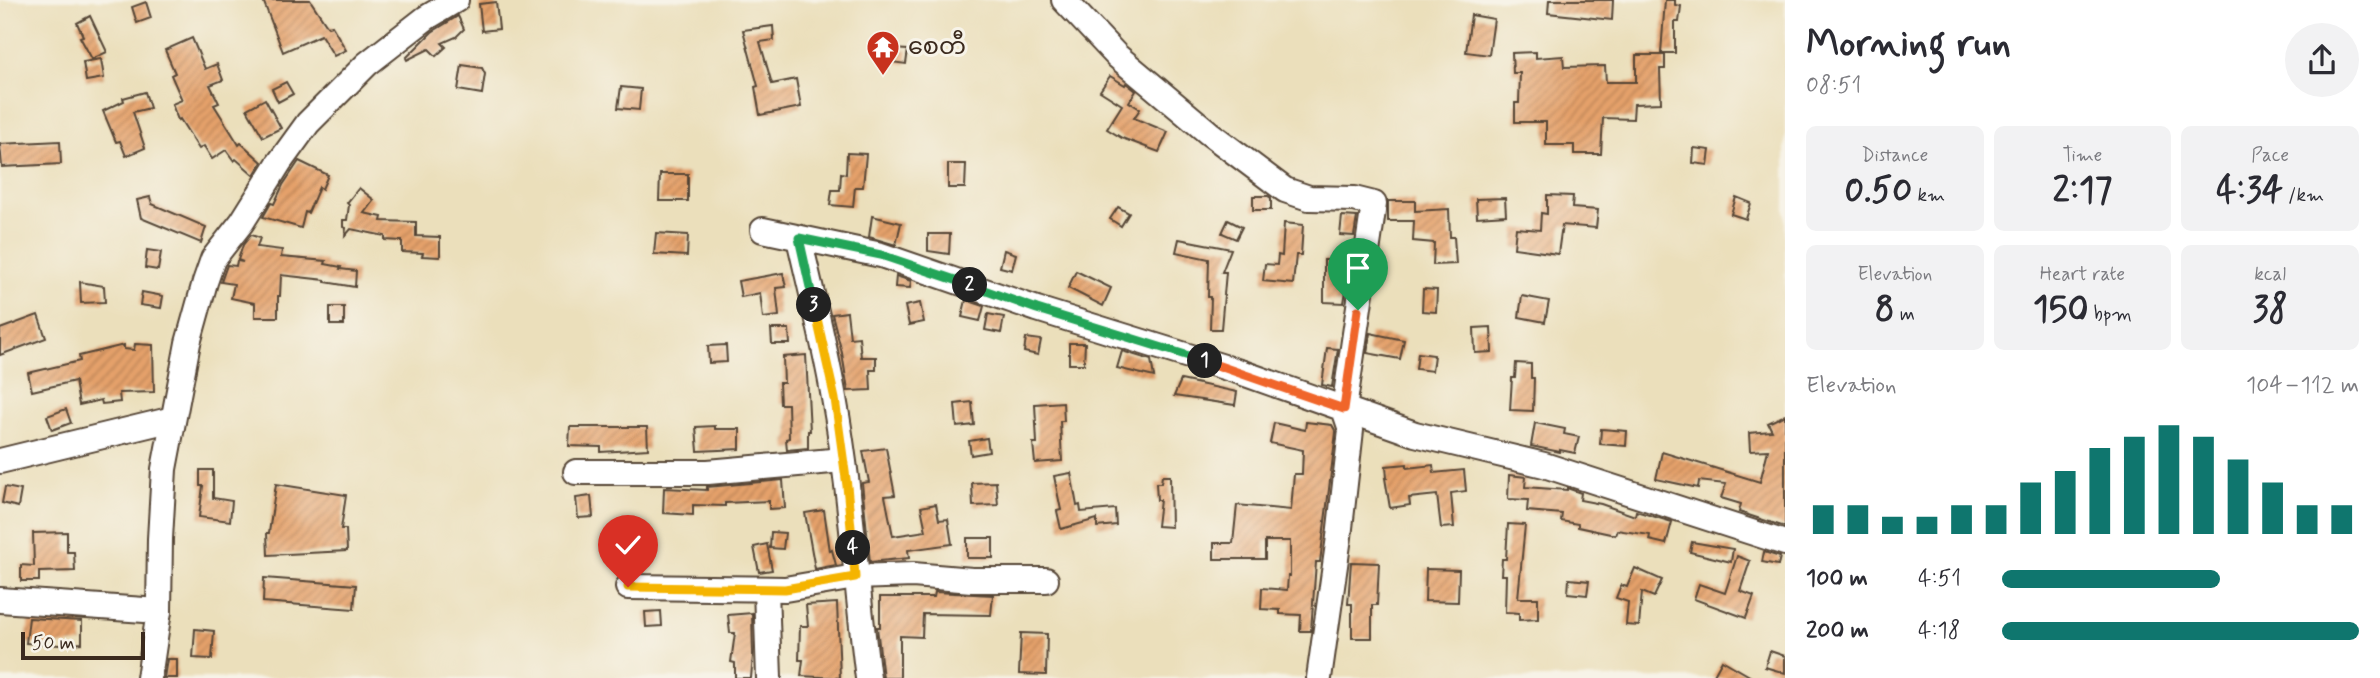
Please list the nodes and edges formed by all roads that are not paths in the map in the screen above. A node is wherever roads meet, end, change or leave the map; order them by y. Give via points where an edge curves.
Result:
1 (456, 0) edge
2 (1064, 0) edge
3 (763, 230) dead end
4 (799, 238) junction
5 (1344, 409) junction
6 (173, 419) junction
7 (843, 460) junction
8 (0, 461) edge
9 (576, 472) dead end
10 (1785, 543) edge
11 (855, 577) junction
12 (1046, 580) dead end
13 (628, 587) dead end
14 (765, 589) junction
15 (0, 600) edge
16 (159, 611) junction
17 (149, 678) edge
18 (769, 678) edge
19 (868, 678) edge
20 (1319, 678) edge

1 - 6 street via 367,64 308,123 213,259 188,343
2 - 5 street via 1118,56 1285,190 1309,198 1374,204
3 - 4 street
4 - 5 street via 881,255
4 - 7 street via 835,399
5 - 10 street via 1415,434 1544,465
5 - 20 street via 1351,430
6 - 8 street
6 - 16 street via 164,469
7 - 9 street via 708,472
7 - 11 street
11 - 12 street
11 - 14 street
11 - 19 street
13 - 14 street
14 - 18 street
15 - 16 street
16 - 17 street

